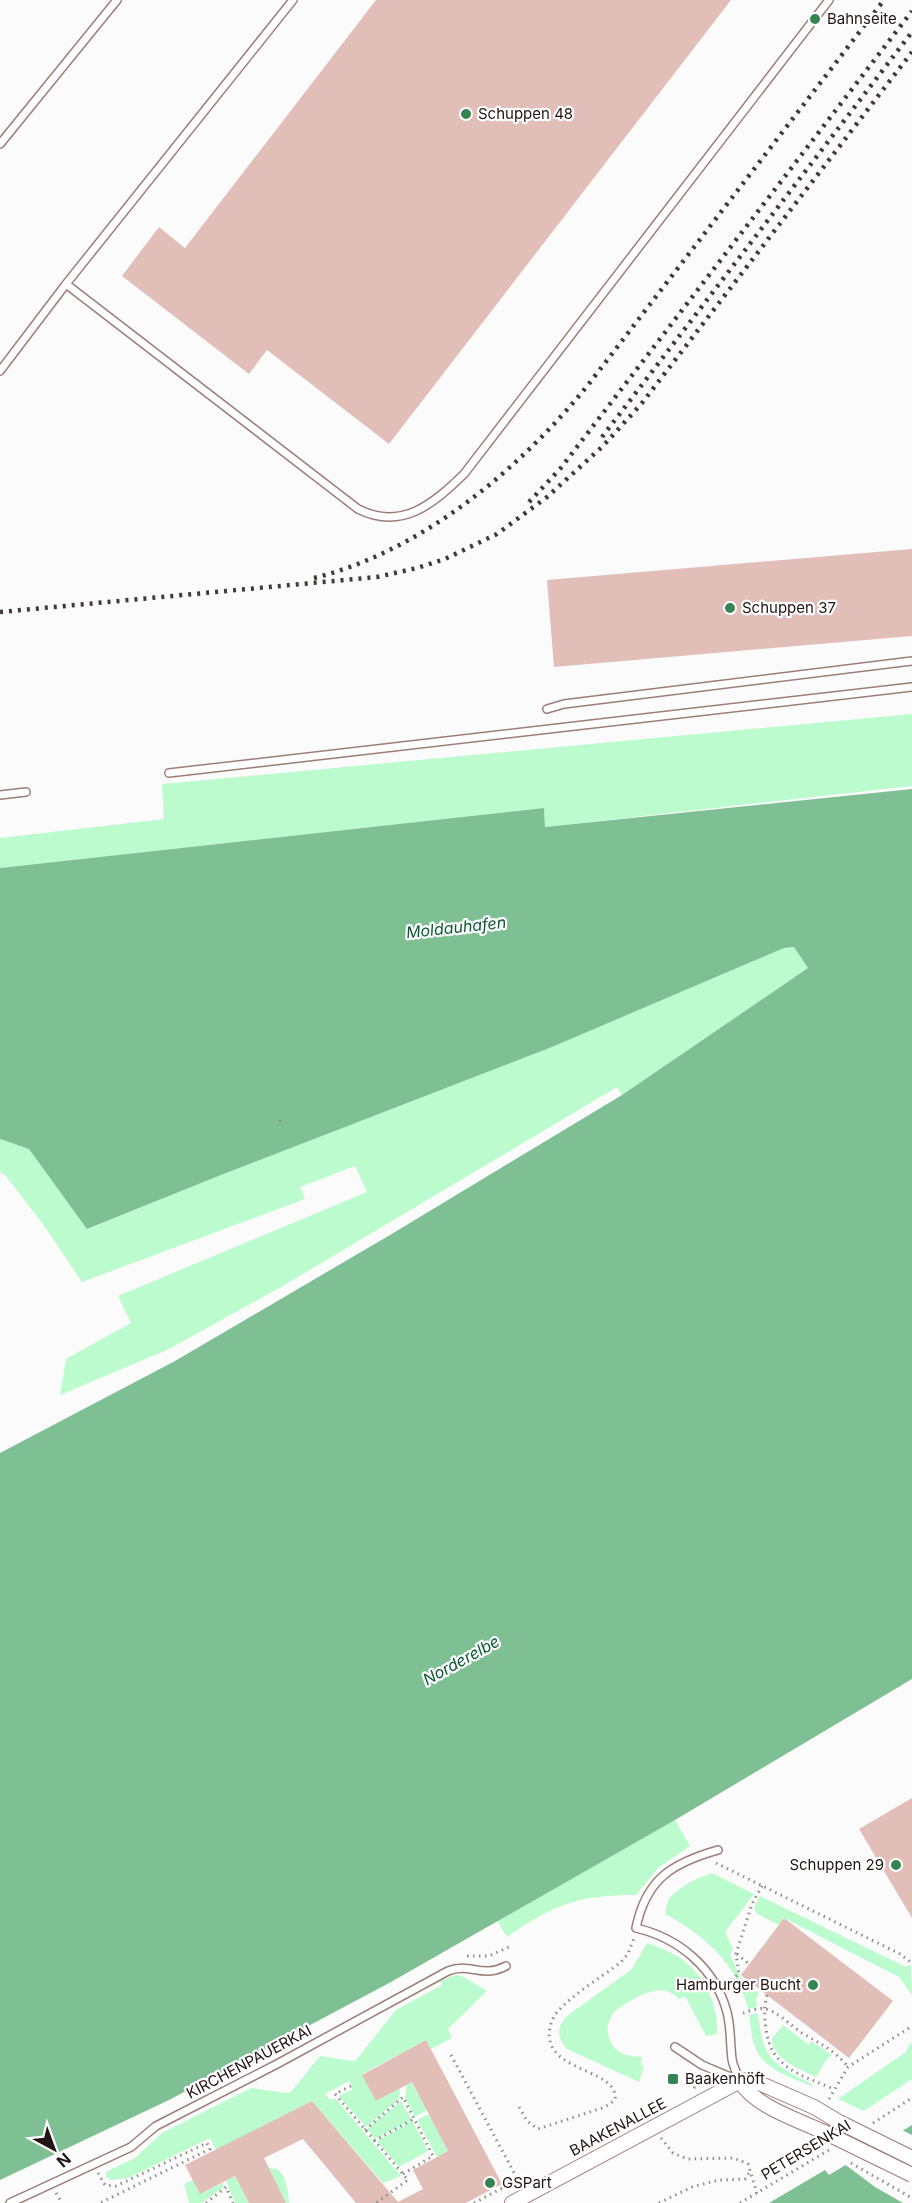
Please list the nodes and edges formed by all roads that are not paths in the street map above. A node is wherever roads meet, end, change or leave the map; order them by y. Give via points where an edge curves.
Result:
1 (117, 0) edge
2 (293, 0) edge
3 (829, 0) edge
4 (0, 144) edge
5 (66, 284) junction
6 (0, 370) edge
7 (912, 661) edge
8 (912, 687) edge
9 (547, 709) dead end
10 (169, 773) dead end
11 (26, 792) dead end
12 (0, 795) edge
13 (718, 1850) dead end
14 (506, 1966) dead end
15 (675, 2047) dead end
16 (740, 2081) junction
17 (912, 2158) edge
18 (912, 2175) edge
19 (10, 2203) edge
20 (512, 2203) edge

1 - 4 lane
2 - 5 lane
3 - 5 lane via 464,474 429,504 407,515 389,518 358,509
5 - 6 lane
7 - 9 lane
8 - 10 lane
11 - 12 lane
13 - 16 lane via 689,1858 659,1880 645,1897 636,1928 684,1949 714,1981 727,2013 733,2061
14 - 19 lane, KIRCHENPAUERKAI via 488,1973 461,1968 448,1971 156,2126 131,2147
15 - 16 lane via 702,2065
16 - 17 street, bridge via 752,2080 814,2107
16 - 18 street, bridge via 754,2098 822,2139
16 - 20 street, BAAKENALLEE

